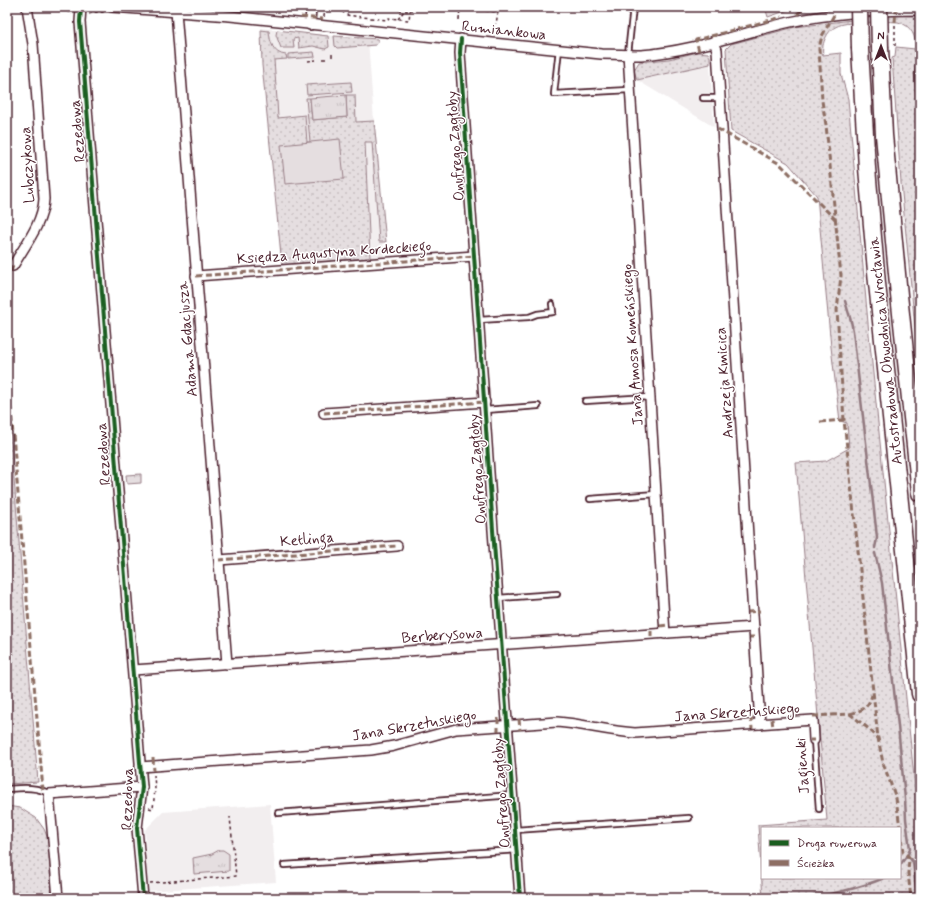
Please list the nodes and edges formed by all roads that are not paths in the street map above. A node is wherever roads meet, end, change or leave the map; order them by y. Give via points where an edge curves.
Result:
1 (27, 7) edge
2 (81, 7) edge
3 (312, 7) edge
4 (633, 7) edge
5 (859, 7) edge
6 (879, 7) edge
7 (156, 8) edge
8 (110, 10) edge
9 (920, 10) edge
10 (176, 11) junction
11 (834, 11) edge
12 (310, 24) junction
13 (461, 39) junction
14 (714, 41) junction
15 (559, 49) junction
16 (628, 54) junction
17 (629, 90) junction
18 (703, 98) dead end
19 (720, 98) junction
20 (474, 256) junction
21 (13, 266) dead end
22 (196, 276) junction
23 (552, 304) dead end
24 (479, 320) junction
25 (649, 396) junction
26 (585, 401) dead end
27 (485, 406) junction
28 (538, 406) dead end
29 (324, 413) dead end
30 (920, 493) edge
31 (656, 494) junction
32 (590, 499) dead end
33 (397, 546) dead end
34 (219, 560) junction
35 (557, 594) dead end
36 (498, 598) junction
37 (754, 627) junction
38 (665, 634) junction
39 (502, 645) junction
40 (227, 664) junction
41 (133, 670) junction
42 (920, 694) edge
43 (813, 720) joint
44 (760, 724) junction
45 (508, 726) junction
46 (814, 740) joint
47 (140, 767) junction
48 (142, 787) junction
49 (7, 789) edge
50 (46, 792) junction
51 (513, 795) junction
52 (819, 809) dead end
53 (278, 813) dead end
54 (689, 818) dead end
55 (516, 830) junction
56 (517, 850) junction
57 (284, 864) dead end
58 (58, 898) edge
59 (143, 898) edge
60 (520, 898) edge

1 - 21 street, Lubczykowa via 44,209
2 - 41 street, Rezedowa via 80,22
3 - 12 street
4 - 16 lane
5 - 42 highway, Autostradowa Obwodnica Wrocławia, bridge via 867,168 877,283
6 - 30 highway, Autostradowa Obwodnica Wrocławia, bridge via 887,47 884,135
7 - 8 street, Rumiankowa
7 - 10 street, Rumiankowa
9 - 11 street, Rumiankowa
10 - 12 street, Rumiankowa
10 - 22 street, Adama Gdacjusza
11 - 14 street, Rumiankowa
12 - 13 street, Rumiankowa
13 - 15 street, Rumiankowa
13 - 20 street, Onufrego Zagłoby
14 - 16 street, Rumiankowa via 641,55
14 - 19 street, Andrzeja Kmicica via 717,50
15 - 16 street, Rumiankowa
15 - 17 lane via 554,94
16 - 17 street, Jana Amosa Komeńskiego
17 - 25 street, Jana Amosa Komeńskiego
18 - 19 lane
19 - 37 street, Andrzeja Kmicica
20 - 22 street, Księdza Augustyna Kordeckiego
20 - 24 street, Onufrego Zagłoby
22 - 34 street, Adama Gdacjusza
23 - 24 lane via 553,312 529,317
24 - 27 street, Onufrego Zagłoby
25 - 26 lane
25 - 31 street, Jana Amosa Komeńskiego
27 - 28 lane
27 - 29 street
27 - 36 street, Onufrego Zagłoby
31 - 32 lane
31 - 38 street, Jana Amosa Komeńskiego
33 - 34 street, Ketlinga
34 - 40 street, Adama Gdacjusza
35 - 36 lane
36 - 39 street, Onufrego Zagłoby
37 - 38 street, Berberysowa
37 - 44 street, Andrzeja Kmicica
38 - 39 street, Berberysowa
39 - 40 street, Berberysowa
39 - 45 street, Onufrego Zagłoby
40 - 41 street, Berberysowa
41 - 47 street, Rezedowa
43 - 44 street, Jana Skrzetuskiego
43 - 46 street, Jagienki
44 - 45 street, Jana Skrzetuskiego via 635,733 565,723
45 - 47 street, Jana Skrzetuskiego via 456,729 371,750
45 - 51 street, Onufrego Zagłoby
46 - 52 lane, Jagienki
47 - 48 street, Rezedowa
48 - 50 street
48 - 59 street, Rezedowa via 137,828
49 - 50 lane via 21,788
50 - 58 street
51 - 53 lane
51 - 55 street, Onufrego Zagłoby
54 - 55 lane
55 - 56 street, Onufrego Zagłoby
56 - 57 lane
56 - 60 street, Onufrego Zagłoby

